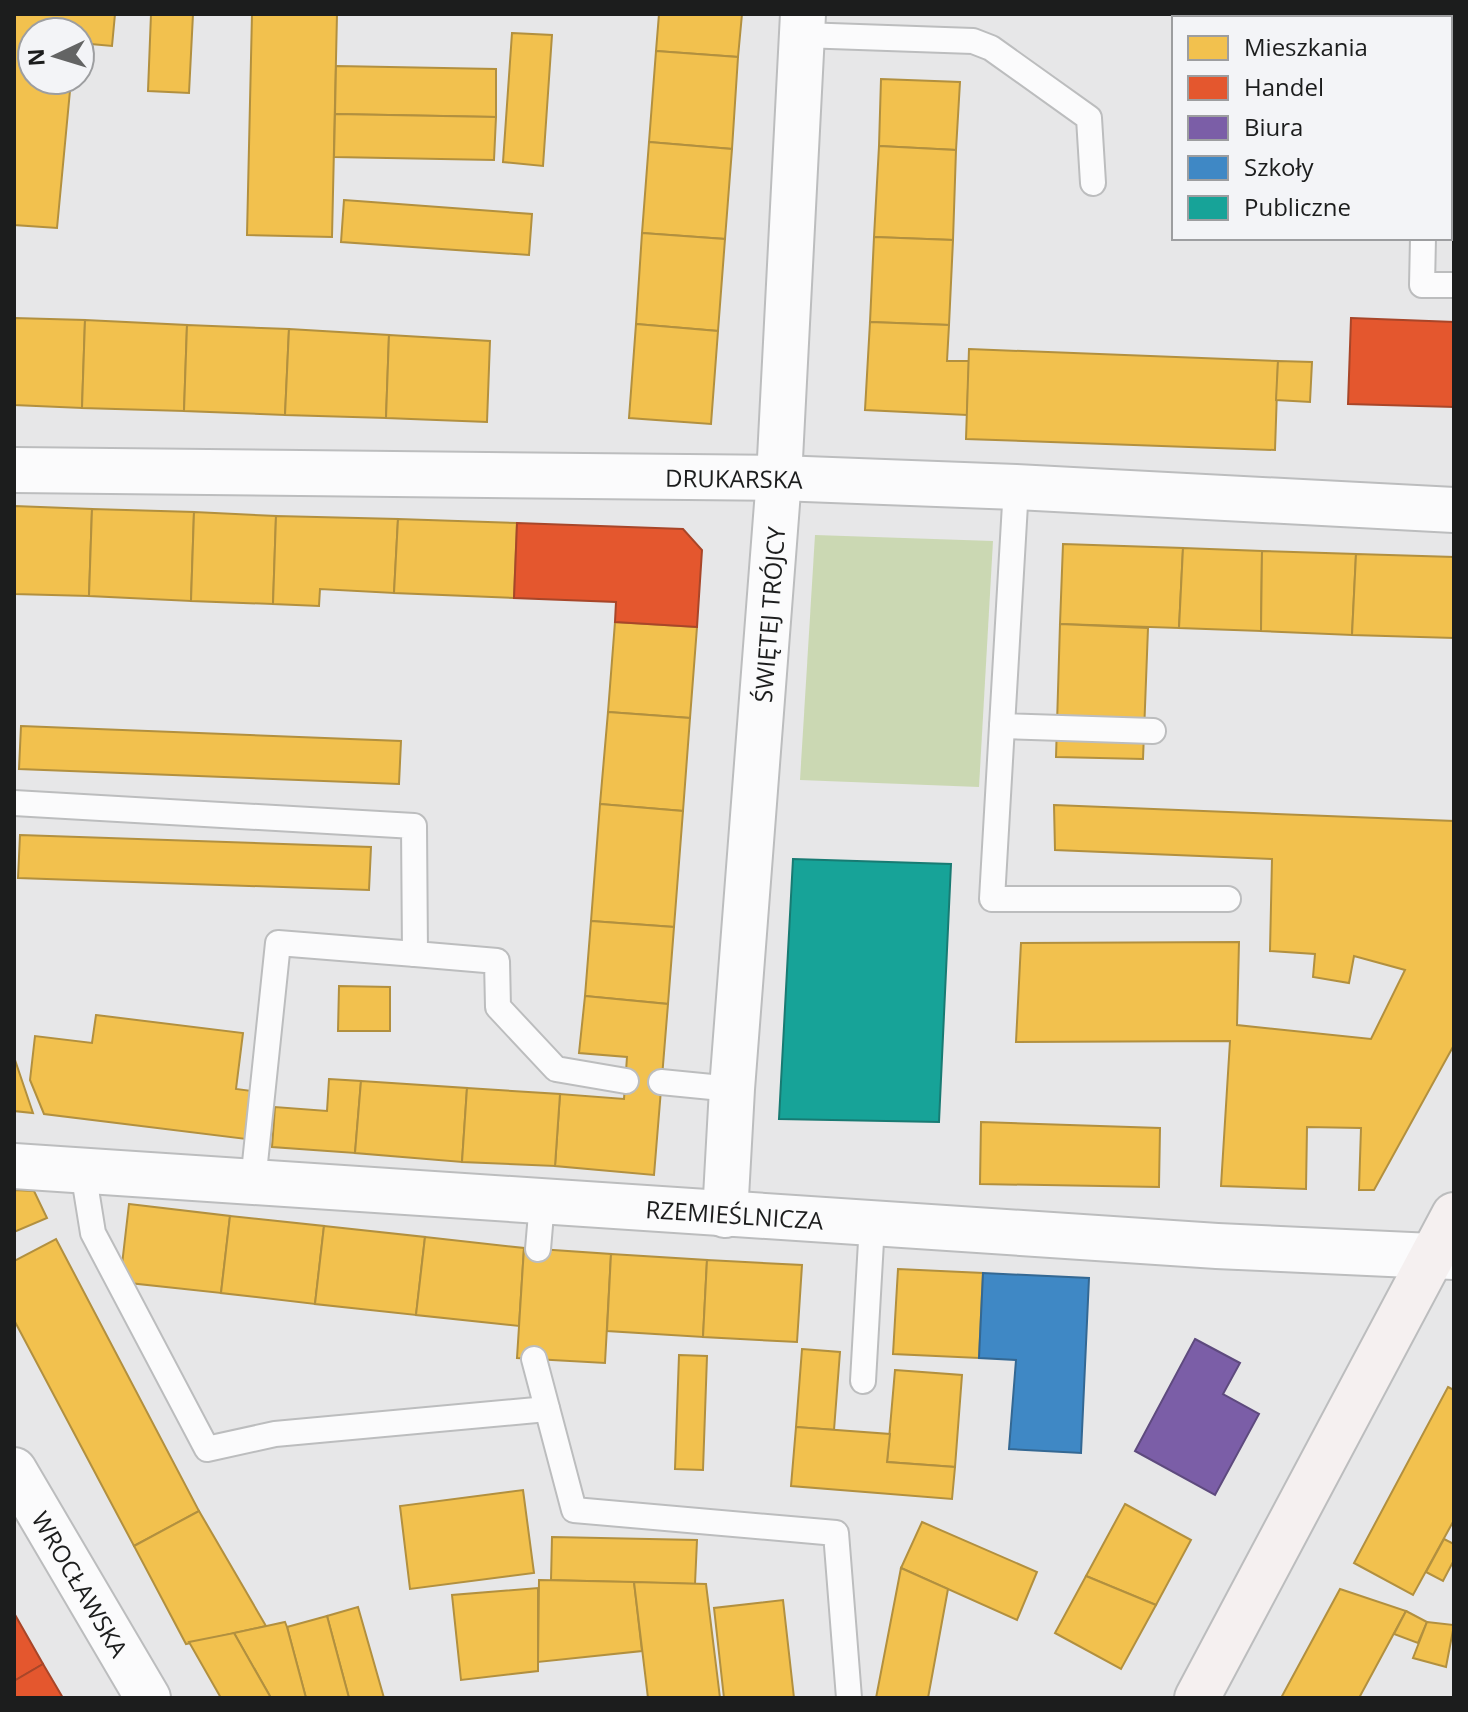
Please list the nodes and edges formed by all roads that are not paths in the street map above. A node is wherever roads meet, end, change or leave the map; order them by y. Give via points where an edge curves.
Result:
1 (802, 25) edge
2 (1093, 183) dead end
3 (1423, 240) edge
4 (1454, 285) edge
5 (14, 470) edge
6 (779, 478) junction
7 (1016, 487) junction
8 (1454, 510) edge
9 (1002, 726) junction
10 (1153, 731) dead end
11 (14, 803) edge
12 (1228, 899) dead end
13 (415, 954) junction
14 (626, 1081) dead end
15 (661, 1082) dead end
16 (732, 1089) junction
17 (14, 1166) edge
18 (83, 1171) junction
19 (253, 1182) junction
20 (542, 1202) junction
21 (725, 1215) junction
22 (1454, 1215) edge
23 (872, 1224) junction
24 (538, 1249) dead end
25 (1442, 1258) edge
26 (534, 1359) dead end
27 (863, 1381) dead end
28 (547, 1409) junction
29 (14, 1470) edge
30 (148, 1698) edge
31 (849, 1698) edge
32 (1197, 1698) edge

1 - 2 lane via 973,41 991,48 1089,118
1 - 6 street, ŚWIĘTEJ TRÓJCY
3 - 4 lane via 1422,285
5 - 6 street, DRUKARSKA
6 - 7 street, DRUKARSKA
6 - 16 street, ŚWIĘTEJ TRÓJCY
7 - 8 street, DRUKARSKA
7 - 9 lane
9 - 10 lane
9 - 12 lane via 992,899
11 - 13 lane via 414,826
13 - 14 lane via 497,961 498,1007 556,1069
13 - 19 lane via 278,943
15 - 16 lane
16 - 21 street, ŚWIĘTEJ TRÓJCY
17 - 18 street, RZEMIEŚLNICZA
18 - 19 street, RZEMIEŚLNICZA
18 - 28 lane via 93,1233 207,1449 275,1434
19 - 20 street, RZEMIEŚLNICZA
20 - 21 street, RZEMIEŚLNICZA
20 - 24 lane
21 - 23 street, RZEMIEŚLNICZA
22 - 25 street
23 - 25 street, RZEMIEŚLNICZA
23 - 27 lane
25 - 32 street
26 - 28 lane
28 - 31 lane via 574,1510 836,1533
29 - 30 street, WROCŁAWSKA

